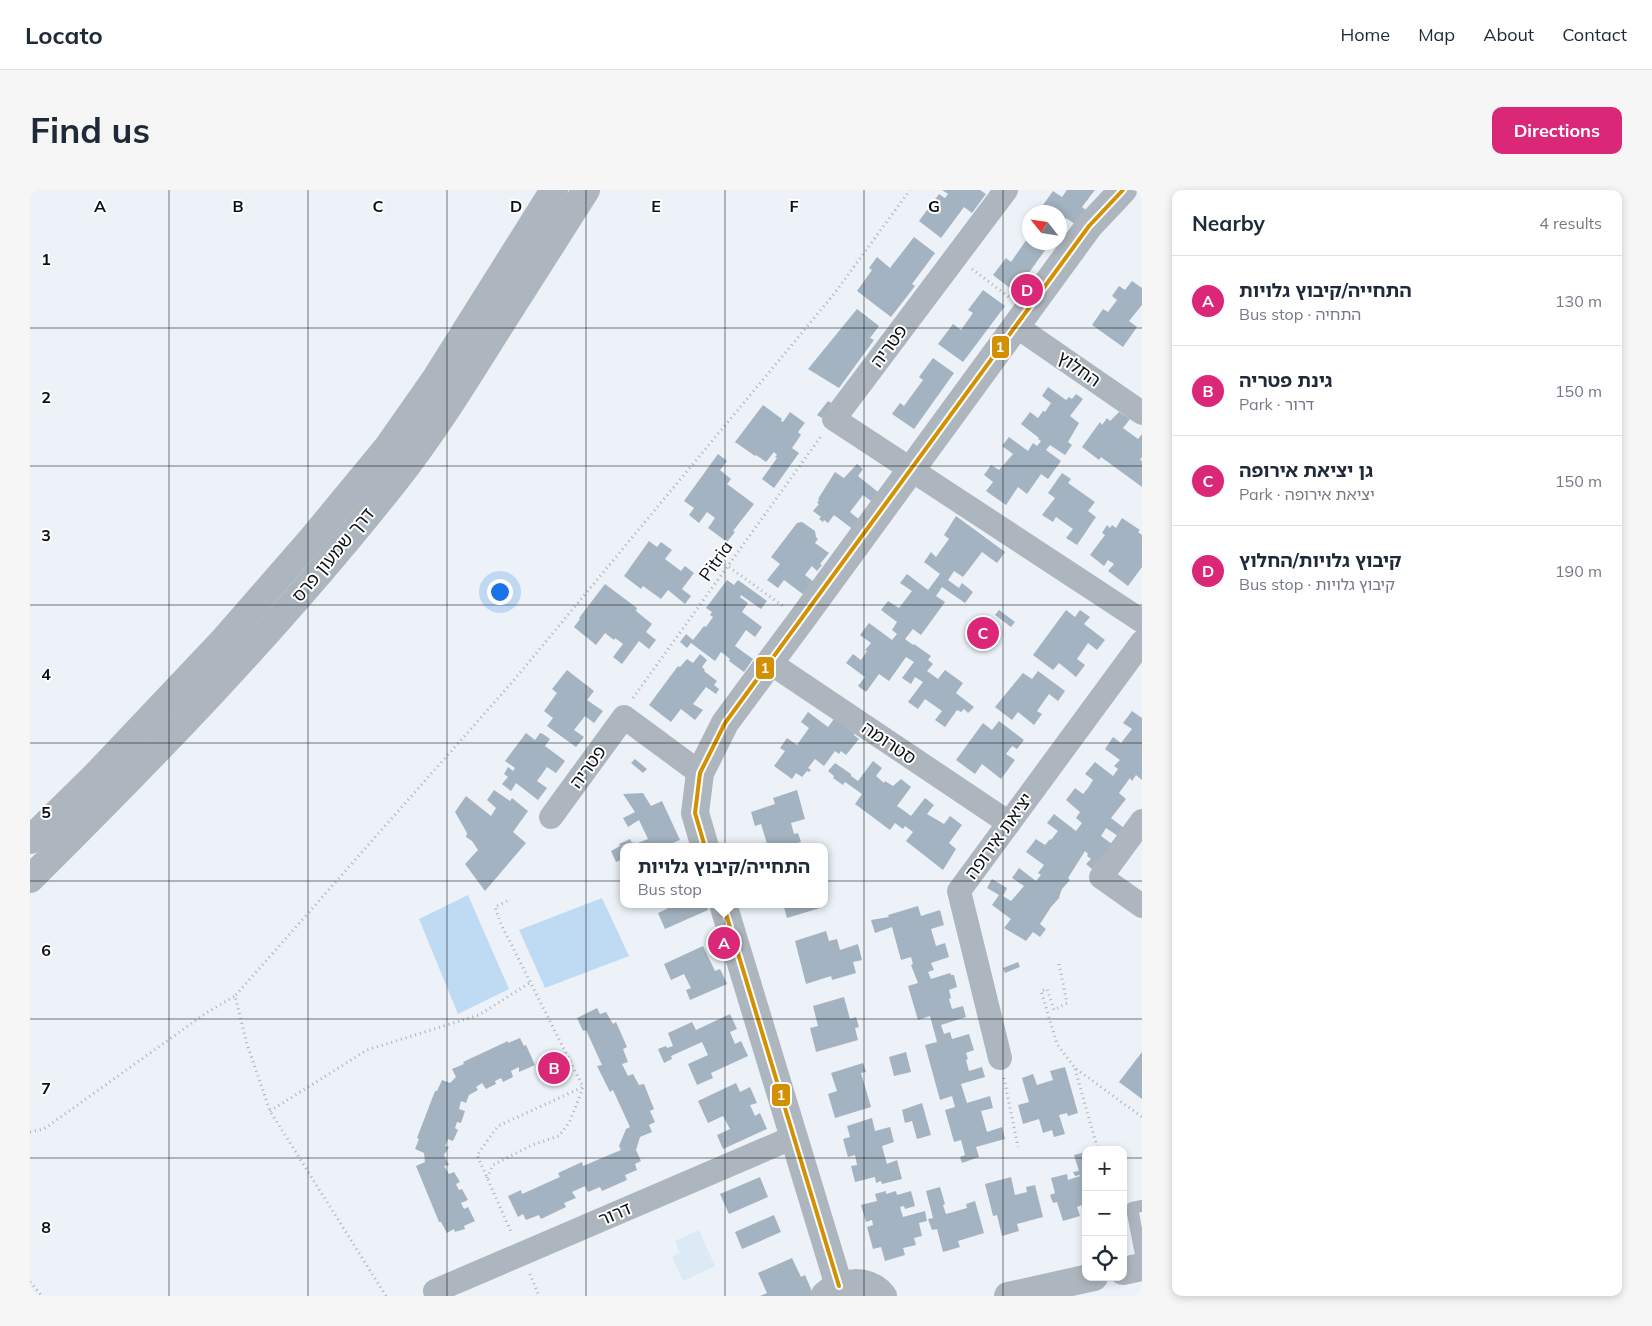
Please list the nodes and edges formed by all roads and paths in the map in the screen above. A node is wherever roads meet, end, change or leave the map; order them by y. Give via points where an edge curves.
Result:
1 (554, 190) edge
2 (586, 190) edge
3 (910, 190) edge
4 (1006, 190) edge
5 (1123, 190) edge
6 (956, 256) junction
7 (1022, 318) junction
8 (1142, 413) edge
9 (834, 418) junction
10 (911, 470) junction
11 (729, 567) junction
12 (802, 619) junction
13 (1142, 621) edge
14 (1142, 642) edge
15 (769, 662) junction
16 (624, 717) junction
17 (700, 773) junction
18 (551, 817) dead end
19 (1142, 821) edge
20 (1009, 823) junction
21 (30, 840) edge
22 (704, 843) edge
23 (30, 879) edge
24 (507, 901) dead end
25 (1142, 906) edge
26 (724, 908) edge
27 (1059, 964) dead end
28 (531, 982) junction
29 (236, 996) junction
30 (1000, 1058) joint
31 (1074, 1068) junction
32 (583, 1088) junction
33 (270, 1111) junction
34 (1142, 1117) edge
35 (30, 1132) edge
36 (794, 1137) junction
37 (1097, 1146) edge
38 (1018, 1147) dead end
39 (487, 1178) junction
40 (1142, 1206) edge
41 (521, 1254) junction
42 (1142, 1260) edge
43 (1142, 1267) edge
44 (1127, 1270) edge
45 (1082, 1280) edge
46 (30, 1282) edge
47 (436, 1291) dead end
48 (832, 1291) edge
49 (42, 1296) edge
50 (386, 1296) edge
51 (883, 1296) edge
52 (1008, 1296) edge

1 - 21 street, דרך שמעון פרס via 436,378 387,448 222,642 96,776
2 - 23 street, דרך שמעון פרס via 445,412 396,480 292,606 217,689
3 - 29 path via 834,294 514,680
4 - 6 street, פטריה
5 - 7 street via 1089,226
6 - 7 path
6 - 9 street, פטריה
7 - 8 street, החלוץ
7 - 10 street
9 - 10 street
9 - 11 path, Pitria
10 - 12 street
10 - 13 street
11 - 12 path
11 - 16 path, Pitria via 627,707
12 - 15 street
14 - 20 street, יציאת אירופה
15 - 17 street via 724,723
15 - 20 street, סטרומה
16 - 17 street
16 - 18 street, פטריה
17 - 22 street via 695,813
19 - 25 street via 1101,877
20 - 30 street, יציאת אירופה via 959,891
24 - 28 path via 495,907
26 - 36 street
27 - 31 path via 1067,1003 1054,1010 1047,989 1041,991 1057,1044
28 - 32 path
28 - 33 path via 479,1015 367,1050
29 - 33 path
29 - 35 path via 44,1129
30 - 38 path
31 - 34 path
31 - 37 path
32 - 39 path via 569,1123 559,1136 532,1145 493,1165
32 - 39 path via 498,1126 477,1155
33 - 50 path
36 - 41 street, דרור
36 - 48 street
39 - 41 path
40 - 42 lane via 1132,1208
41 - 47 street, דרור
43 - 44 street
45 - 52 street
46 - 49 path
48 - 51 street via 854,1283 868,1285

